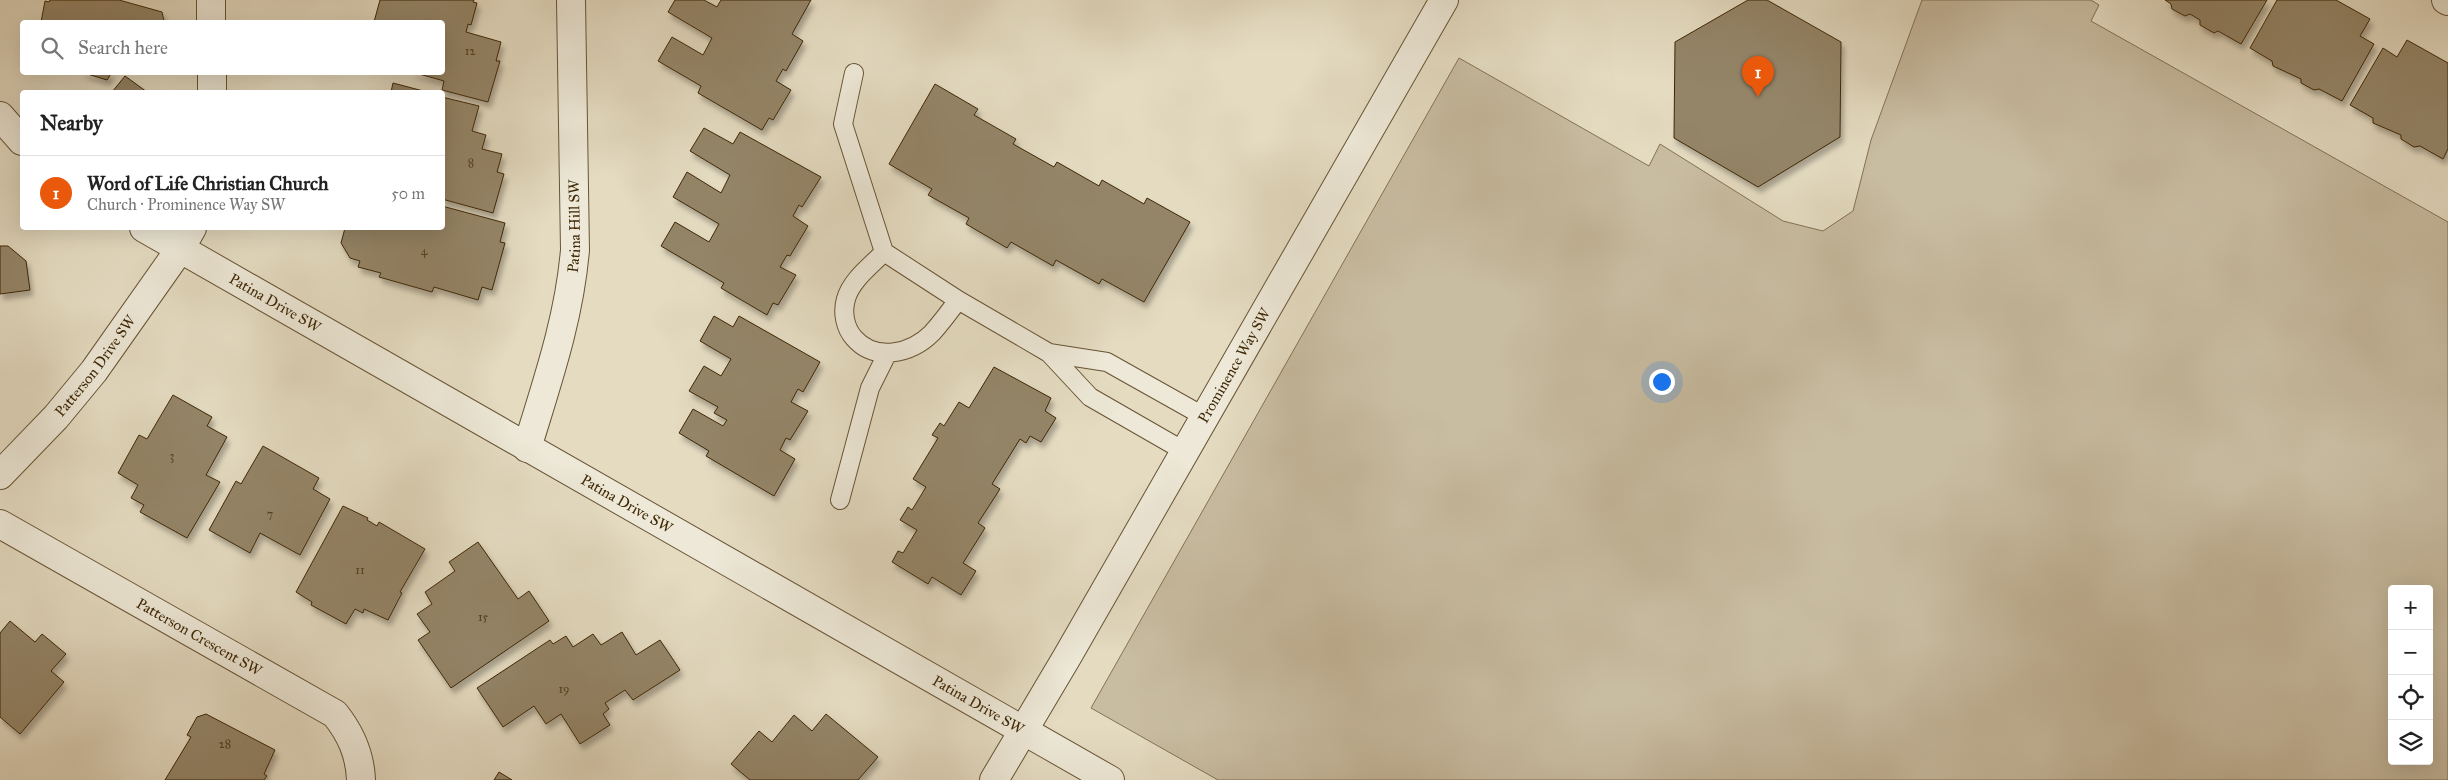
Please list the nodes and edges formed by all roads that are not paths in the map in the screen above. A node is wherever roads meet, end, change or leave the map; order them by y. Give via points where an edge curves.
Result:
1 (210, 0) edge
2 (571, 0) edge
3 (1444, 0) edge
4 (211, 20) edge
5 (854, 73) dead end
6 (212, 75) edge
7 (212, 90) edge
8 (0, 116) edge
9 (20, 139) edge
10 (152, 230) edge
11 (186, 238) edge
12 (884, 252) junction
13 (958, 300) junction
14 (1049, 353) junction
15 (887, 354) junction
16 (1205, 417) junction
17 (527, 448) junction
18 (1184, 451) junction
19 (0, 475) edge
20 (840, 500) dead end
21 (0, 524) edge
22 (1024, 731) junction
23 (361, 780) edge
24 (994, 780) edge
25 (1110, 780) edge

1 - 4 street
2 - 17 street, Patina Hill SW via 575,250 568,310
3 - 16 street, Prominence Way SW
5 - 12 lane via 843,124
6 - 7 street
8 - 9 street
10 - 11 street, Patina Drive SW
11 - 17 street, Patina Drive SW
11 - 19 street, Patterson Drive SW via 94,371 56,417
12 - 13 lane
12 - 15 lane via 851,287 845,299 844,312 846,325 862,346
13 - 14 lane
13 - 15 lane via 931,334 900,352
14 - 16 lane via 1108,362
14 - 18 lane via 1090,397
15 - 20 lane via 870,388
16 - 18 street, Prominence Way SW
17 - 22 street, Patina Drive SW
18 - 22 street, Prominence Way SW
21 - 23 street, Patterson Crescent SW via 335,714 348,731 360,761
22 - 24 street, Prominence Way SW
22 - 25 street, Patina Drive SW

